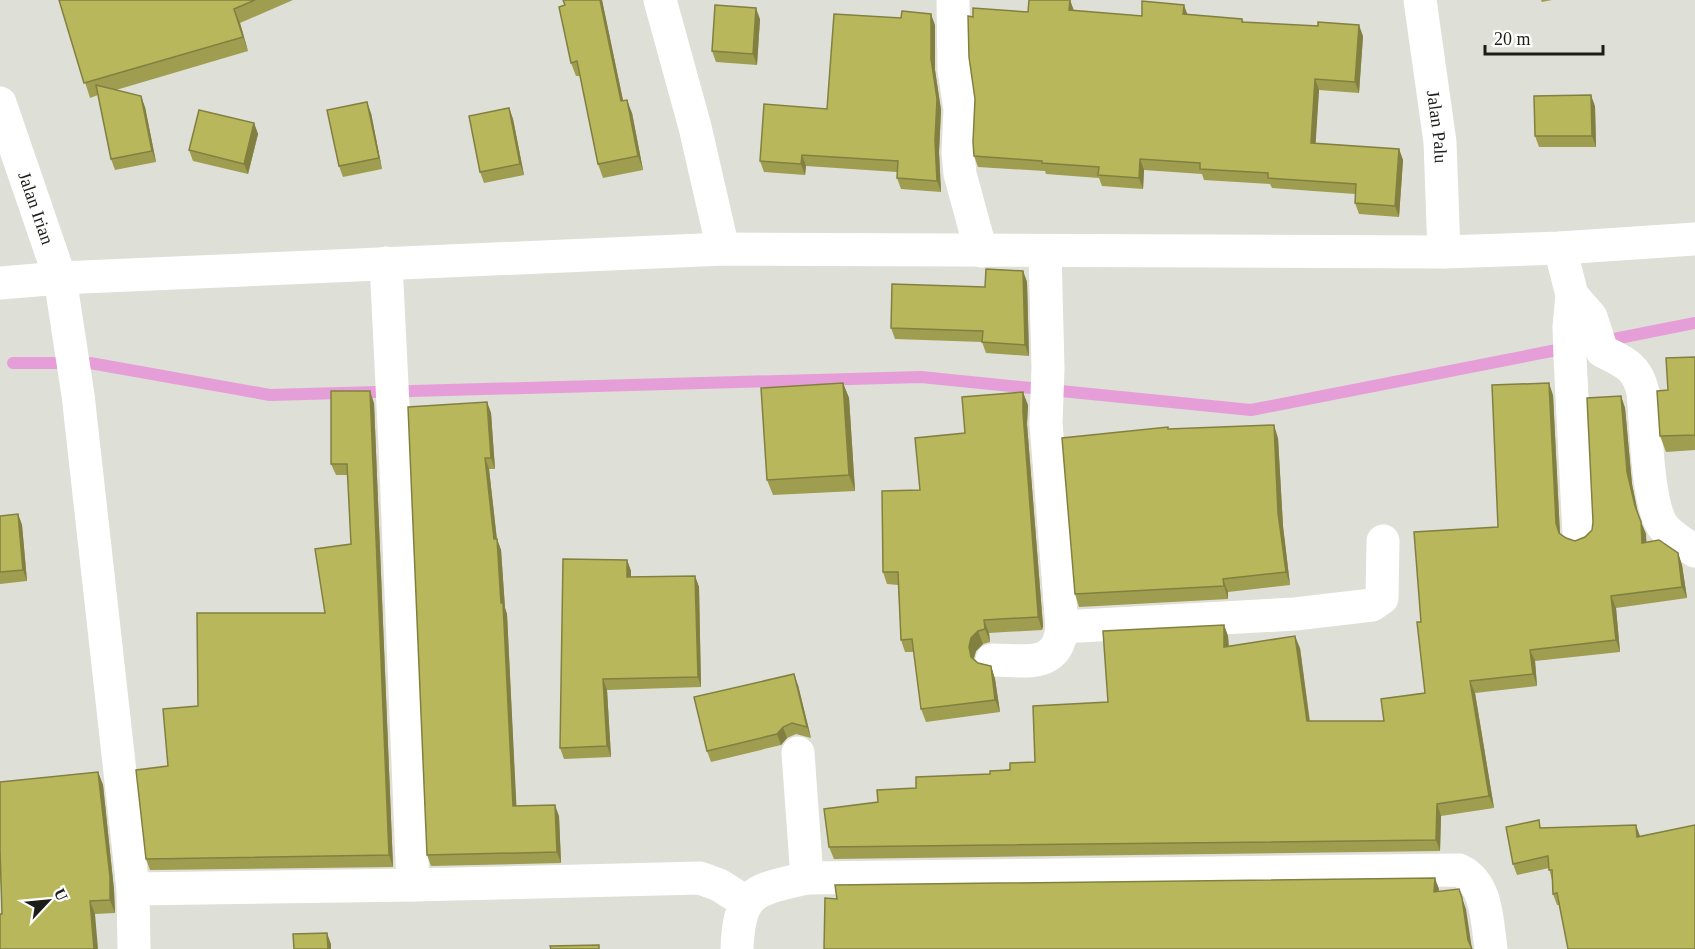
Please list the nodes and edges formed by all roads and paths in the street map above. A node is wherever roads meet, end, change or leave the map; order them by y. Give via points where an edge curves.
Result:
1 (660, 0) edge
2 (953, 0) edge
3 (1420, 0) edge
4 (0, 103) edge
5 (1695, 239) edge
6 (1560, 248) junction
7 (723, 249) junction
8 (981, 251) junction
9 (1046, 251) junction
10 (1444, 252) junction
11 (386, 263) junction
12 (60, 278) junction
13 (0, 283) edge
14 (1575, 324) junction
15 (1580, 534) dead end
16 (1383, 541) dead end
17 (1695, 550) edge
18 (1062, 627) junction
19 (992, 660) dead end
20 (798, 753) dead end
21 (807, 878) junction
22 (413, 885) junction
23 (133, 889) junction
24 (746, 902) junction
25 (134, 949) edge
26 (737, 949) edge
27 (1491, 949) edge

1 - 7 street
2 - 8 street via 960,174
3 - 10 street, Jalan Palu via 1440,142
4 - 12 street, Jalan Irian
5 - 6 street
6 - 10 street
6 - 14 street
7 - 8 street
7 - 11 street
8 - 9 street
9 - 10 street
9 - 18 street via 1046,423
11 - 12 street
11 - 22 street
12 - 13 street
12 - 23 street, Jalan Irian via 78,395
14 - 15 street
14 - 17 street via 1602,351 1629,366 1639,378 1653,506 1663,526
16 - 18 street via 1382,598 1372,605 1295,614
18 - 19 street via 1061,640 1047,657
20 - 21 street
21 - 24 street via 763,888
21 - 27 street via 1459,870 1468,874 1485,904
22 - 23 street
22 - 24 street via 700,878
23 - 25 street, Jalan Irian
24 - 26 street

